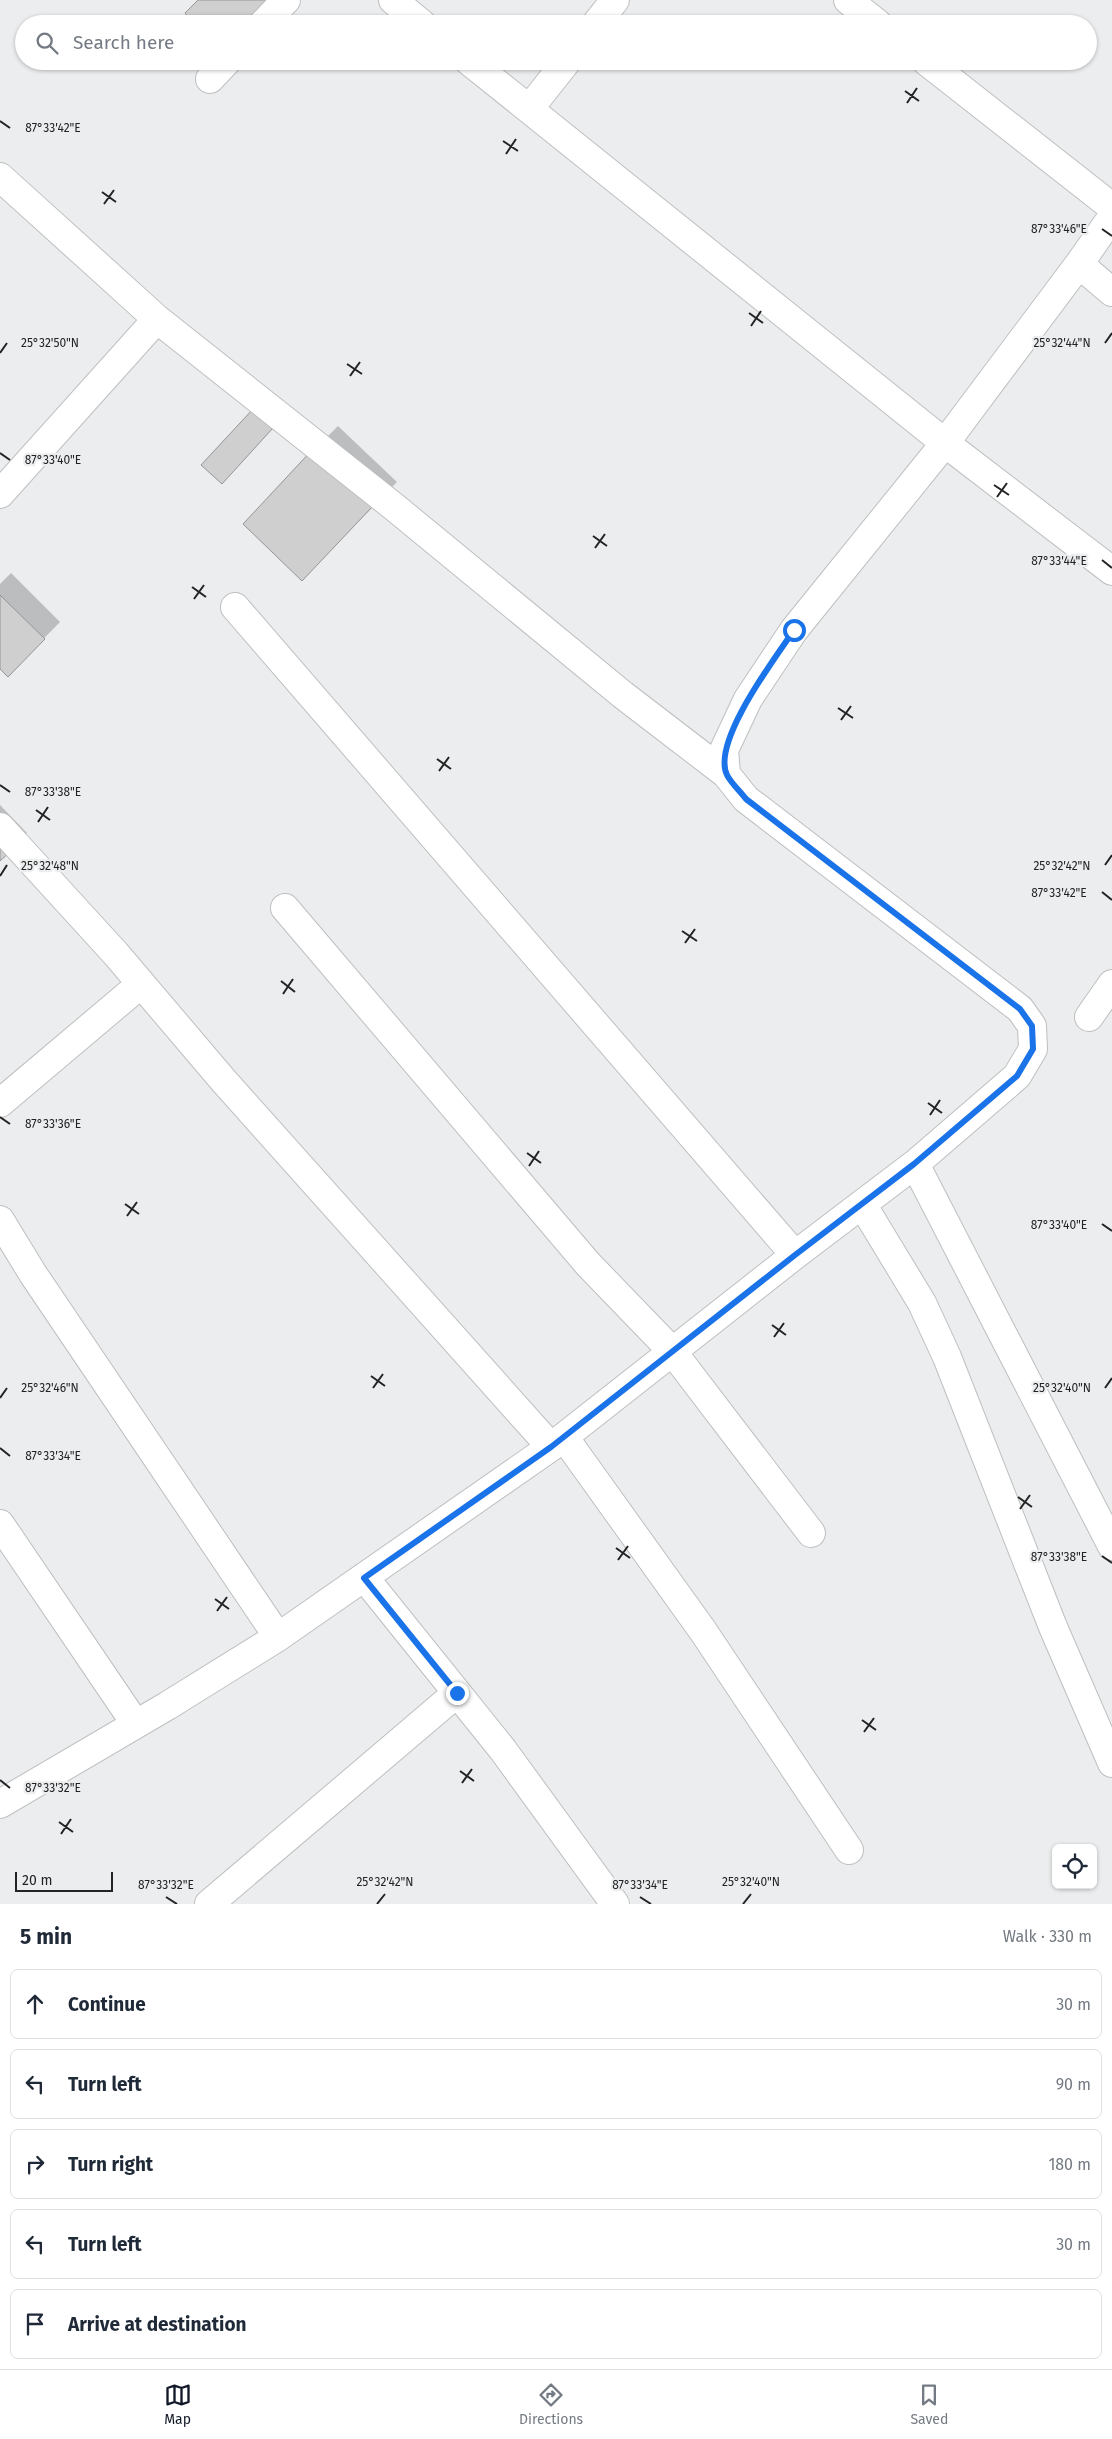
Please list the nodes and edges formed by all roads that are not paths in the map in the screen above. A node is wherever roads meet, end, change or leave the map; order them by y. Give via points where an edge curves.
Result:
1 (286, 0) edge
2 (393, 0) edge
3 (615, 0) edge
4 (848, 0) edge
5 (272, 15) edge
6 (411, 15) edge
7 (603, 15) edge
8 (867, 15) edge
9 (480, 70) edge
10 (559, 70) edge
11 (937, 70) edge
12 (529, 109) junction
13 (0, 177) edge
14 (1112, 207) edge
15 (1112, 216) edge
16 (1079, 264) junction
17 (1112, 292) edge
18 (157, 319) junction
19 (945, 442) junction
20 (0, 494) edge
21 (1112, 571) edge
22 (235, 607) dead end
23 (726, 774) junction
24 (0, 827) edge
25 (285, 908) dead end
26 (141, 984) junction
27 (1112, 984) edge
28 (1089, 1017) dead end
29 (0, 1103) edge
30 (914, 1164) junction
31 (862, 1204) junction
32 (0, 1220) edge
33 (795, 1255) junction
34 (672, 1351) junction
35 (558, 1442) junction
36 (0, 1524) edge
37 (811, 1533) dead end
38 (1112, 1546) edge
39 (364, 1578) junction
40 (278, 1637) junction
41 (457, 1693) junction
42 (135, 1723) junction
43 (1112, 1763) edge
44 (0, 1804) edge
45 (849, 1850) dead end
46 (209, 1904) edge
47 (616, 1904) edge

1 - 5 street
2 - 6 street
3 - 7 street
4 - 8 street
9 - 12 street
10 - 12 street
11 - 14 street
12 - 19 street
13 - 18 street
15 - 16 street
16 - 17 street
16 - 19 street
18 - 20 street
18 - 23 street via 394,506 623,695
19 - 21 street
19 - 23 street via 794,630 748,699 724,750
22 - 33 street
23 - 30 street via 746,799 1020,1009 1032,1026 1033,1049 1017,1076
24 - 26 street
25 - 34 street via 588,1264
26 - 29 street
26 - 35 street via 223,1080
27 - 28 street
30 - 31 street
30 - 38 street
31 - 33 street
31 - 43 street via 922,1303 948,1357 1053,1627
32 - 40 street
33 - 34 street
34 - 35 street
34 - 37 street
35 - 39 street
35 - 45 street via 703,1631
36 - 42 street
39 - 40 street
39 - 41 street
40 - 42 street
41 - 46 street
41 - 47 street
42 - 44 street

